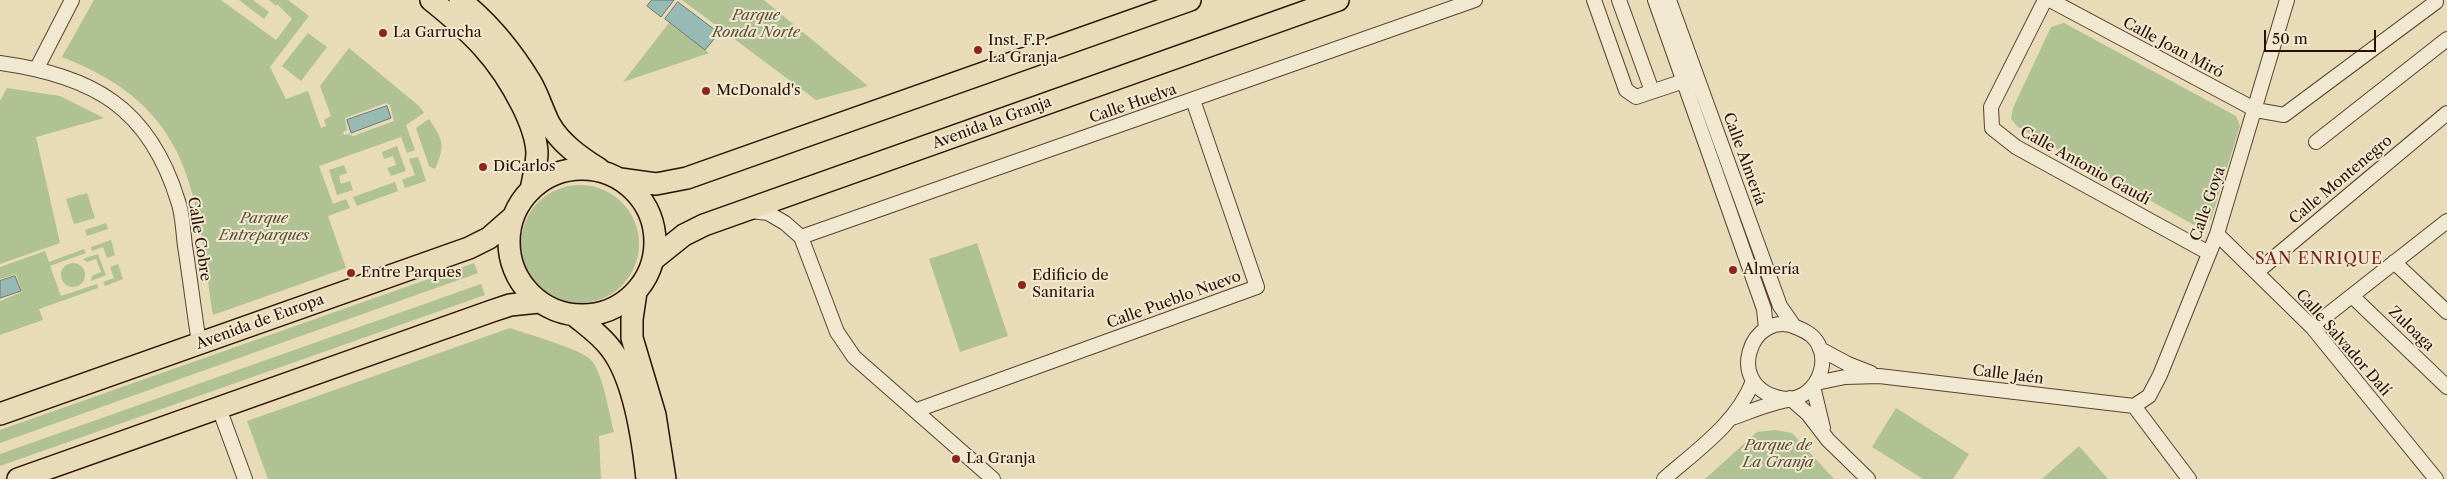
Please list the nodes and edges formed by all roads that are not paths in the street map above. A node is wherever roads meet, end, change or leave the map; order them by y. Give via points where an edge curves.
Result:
1 (72, 0) edge
2 (431, 0) edge
3 (460, 0) edge
4 (1190, 0) edge
5 (1338, 0) edge
6 (1594, 0) edge
7 (1619, 0) edge
8 (1655, 0) edge
9 (1669, 0) edge
10 (2045, 0) edge
11 (2050, 0) edge
12 (2287, 0) edge
13 (1473, 1) edge
14 (2436, 2) dead end
15 (2447, 40) edge
16 (0, 63) edge
17 (37, 68) junction
18 (1684, 81) junction
19 (1652, 91) junction
20 (1193, 100) junction
21 (2256, 110) junction
22 (2447, 113) edge
23 (2316, 142) dead end
24 (611, 175) junction
25 (531, 190) junction
26 (746, 210) junction
27 (513, 217) junction
28 (2447, 220) edge
29 (2217, 234) junction
30 (801, 237) junction
31 (2209, 253) junction
32 (654, 259) junction
33 (2394, 262) junction
34 (2256, 272) junction
35 (636, 292) junction
36 (2352, 296) junction
37 (539, 302) junction
38 (2447, 312) edge
39 (574, 314) junction
40 (1794, 326) junction
41 (2312, 327) junction
42 (1766, 329) junction
43 (199, 344) junction
44 (1820, 349) junction
45 (1879, 376) junction
46 (1753, 381) junction
47 (1815, 384) junction
48 (2447, 386) edge
49 (1788, 399) junction
50 (2134, 406) junction
51 (220, 408) junction
52 (917, 410) junction
53 (0, 414) edge
54 (1732, 418) junction
55 (1828, 440) junction
56 (18, 479) edge
57 (245, 479) edge
58 (647, 479) edge
59 (665, 479) edge
60 (993, 479) edge
61 (1664, 479) edge
62 (1868, 479) edge
63 (2189, 479) edge
64 (2436, 479) edge

1 - 17 street
2 - 25 main road via 464,26 508,77 530,121 537,151
3 - 24 main road via 487,24 510,52 531,83 550,124 566,144 576,155
4 - 24 main road via 687,178 656,184
5 - 26 main road, Avenida la Granja
6 - 19 street via 1626,90 1636,97
7 - 19 street
8 - 18 street, Calle Almería
9 - 40 street, Calle Almería via 1780,306
10 - 31 street, Calle Antonio Gaudí via 1992,107 1992,128 2016,147
11 - 21 street, Calle Joan Miró
12 - 21 street, Calle Goya
13 - 20 street, Calle Huelva
14 - 21 street, Calle Joan Miró via 2284,115
15 - 23 street
16 - 17 street, Calle Cobre
17 - 43 street, Calle Cobre via 88,86 116,102 139,123 160,153 179,202
18 - 19 street
18 - 42 street, Calle Almería via 1764,309
20 - 30 street, Calle Huelva
20 - 52 street, Calle Pueblo Nuevo via 1257,287
21 - 29 street, Calle Goya
22 - 34 street, Calle Montenegro
24 - 25 main road, Avenida de Europa via 582,168 563,171 546,178
24 - 32 main road, Avenida de Europa via 640,198 653,222
25 - 27 main road, Avenida de Europa
26 - 30 street via 768,213
26 - 32 main road, Avenida la Granja via 684,235
27 - 37 main road, Avenida de Europa via 509,239 512,261 525,288
27 - 43 main road, Avenida de Europa via 489,238 469,248
28 - 33 street
29 - 31 street, Calle Goya
29 - 34 street, Calle Salvador Dalí
30 - 52 street via 837,332 854,358
31 - 50 street, Calle Goya via 2160,375 2149,396
32 - 35 main road, Avenida de Europa
33 - 36 street
33 - 38 street
34 - 41 street, Calle Salvador Dalí
35 - 39 main road, Avenida de Europa via 608,311
35 - 59 main road via 632,338 655,415
36 - 41 street
36 - 48 street, Zuloaga
37 - 39 main road, Avenida de Europa via 560,312
37 - 51 main road via 492,311
39 - 58 main road via 611,349 622,370 640,430
40 - 42 street via 1775,325
40 - 44 street, Calle Jaén via 1808,332
41 - 64 street, Calle Salvador Dalí
42 - 46 street via 1750,348 1747,361
43 - 53 main road, Avenida de Europa
44 - 45 street, Calle Jaén
44 - 47 street via 1822,366
45 - 47 street, Calle Jaén via 1845,377
45 - 50 street, Calle Jaén
46 - 49 street via 1762,392 1773,398
46 - 54 street, Calle Jaén
47 - 49 street, Calle Jaén via 1801,396
47 - 55 street via 1818,411
49 - 54 street, Calle Jaén
49 - 55 street via 1808,414
50 - 63 street
51 - 56 main road
51 - 57 street
52 - 60 street
54 - 61 street, Calle Jaén
55 - 62 street

